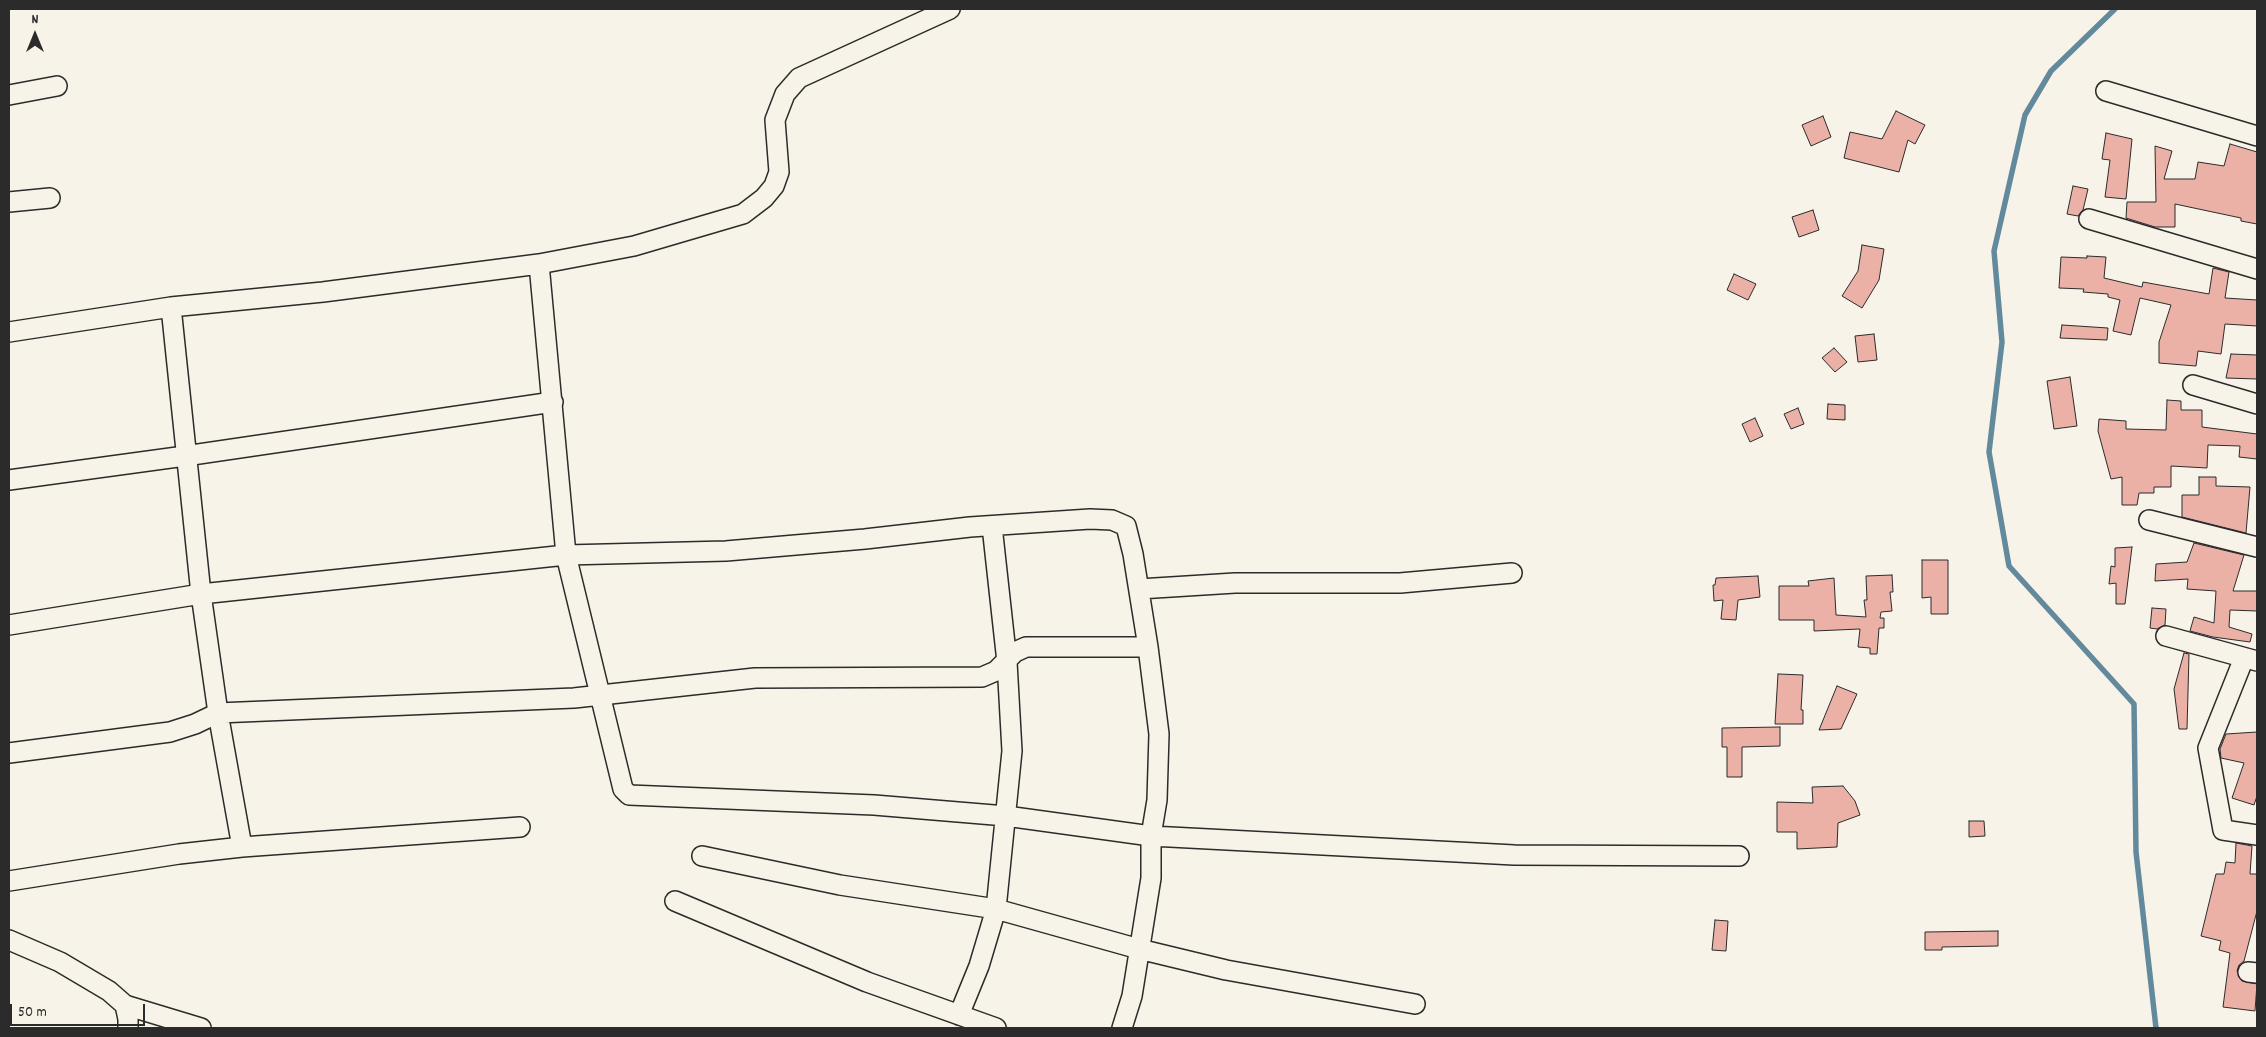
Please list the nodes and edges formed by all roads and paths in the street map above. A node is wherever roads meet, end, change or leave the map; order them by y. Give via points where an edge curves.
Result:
1 (950, 9) edge
2 (57, 86) dead end
3 (2106, 90) dead end
4 (9, 95) edge
5 (2257, 136) edge
6 (50, 198) dead end
7 (9, 202) edge
8 (2090, 219) dead end
9 (539, 264) junction
10 (2257, 269) edge
11 (171, 307) junction
12 (9, 332) edge
13 (2193, 385) dead end
14 (554, 402) junction
15 (2257, 404) edge
16 (186, 456) junction
17 (9, 480) edge
18 (2149, 520) dead end
19 (992, 526) junction
20 (2257, 547) edge
21 (566, 555) junction
22 (1512, 573) dead end
23 (1138, 589) junction
24 (201, 594) junction
25 (9, 624) edge
26 (2166, 636) dead end
27 (1148, 647) junction
28 (2251, 659) edge
29 (1007, 662) junction
30 (599, 695) junction
31 (218, 713) junction
32 (9, 752) edge
33 (1006, 816) junction
34 (520, 827) dead end
35 (2257, 835) edge
36 (1151, 836) junction
37 (242, 847) junction
38 (702, 856) dead end
39 (1739, 856) dead end
40 (9, 881) edge
41 (675, 901) dead end
42 (996, 909) junction
43 (9, 940) edge
44 (1139, 949) junction
45 (1415, 1004) dead end
46 (125, 1005) junction
47 (959, 1015) junction
48 (128, 1028) edge
49 (201, 1028) edge
50 (996, 1028) edge
51 (1122, 1028) edge

1 - 9 street via 799,78 785,94 775,120 779,172 774,186 744,214 634,246
2 - 4 street
3 - 5 street
6 - 7 street
8 - 10 street
9 - 11 street via 323,292
9 - 14 street
11 - 12 street
11 - 16 street
13 - 15 street
14 - 16 street
14 - 21 street
16 - 17 street
16 - 24 street
18 - 20 street
19 - 21 street via 726,551
19 - 23 street via 1090,519 1112,520 1126,526
19 - 29 street
21 - 24 street
21 - 30 street
22 - 23 street via 1400,583 1236,583
23 - 27 street
24 - 25 street
24 - 31 street
26 - 28 street
27 - 29 street via 1026,647
27 - 36 street via 1159,734
28 - 35 street via 2208,748 2223,830
29 - 30 street via 982,677 755,678
29 - 33 street via 1012,750
30 - 31 street
30 - 33 street via 623,789 629,795 874,805
31 - 32 street via 170,732
31 - 37 street
33 - 36 street
33 - 42 street
34 - 37 street
36 - 39 street via 1514,855
36 - 44 street via 1150,878
37 - 40 street
38 - 42 street via 840,884
41 - 47 street via 868,982
42 - 44 street
42 - 47 street
43 - 46 street via 60,962 110,991
44 - 45 street via 1226,970
44 - 51 street via 1132,996
46 - 48 street
46 - 49 street
47 - 50 street

